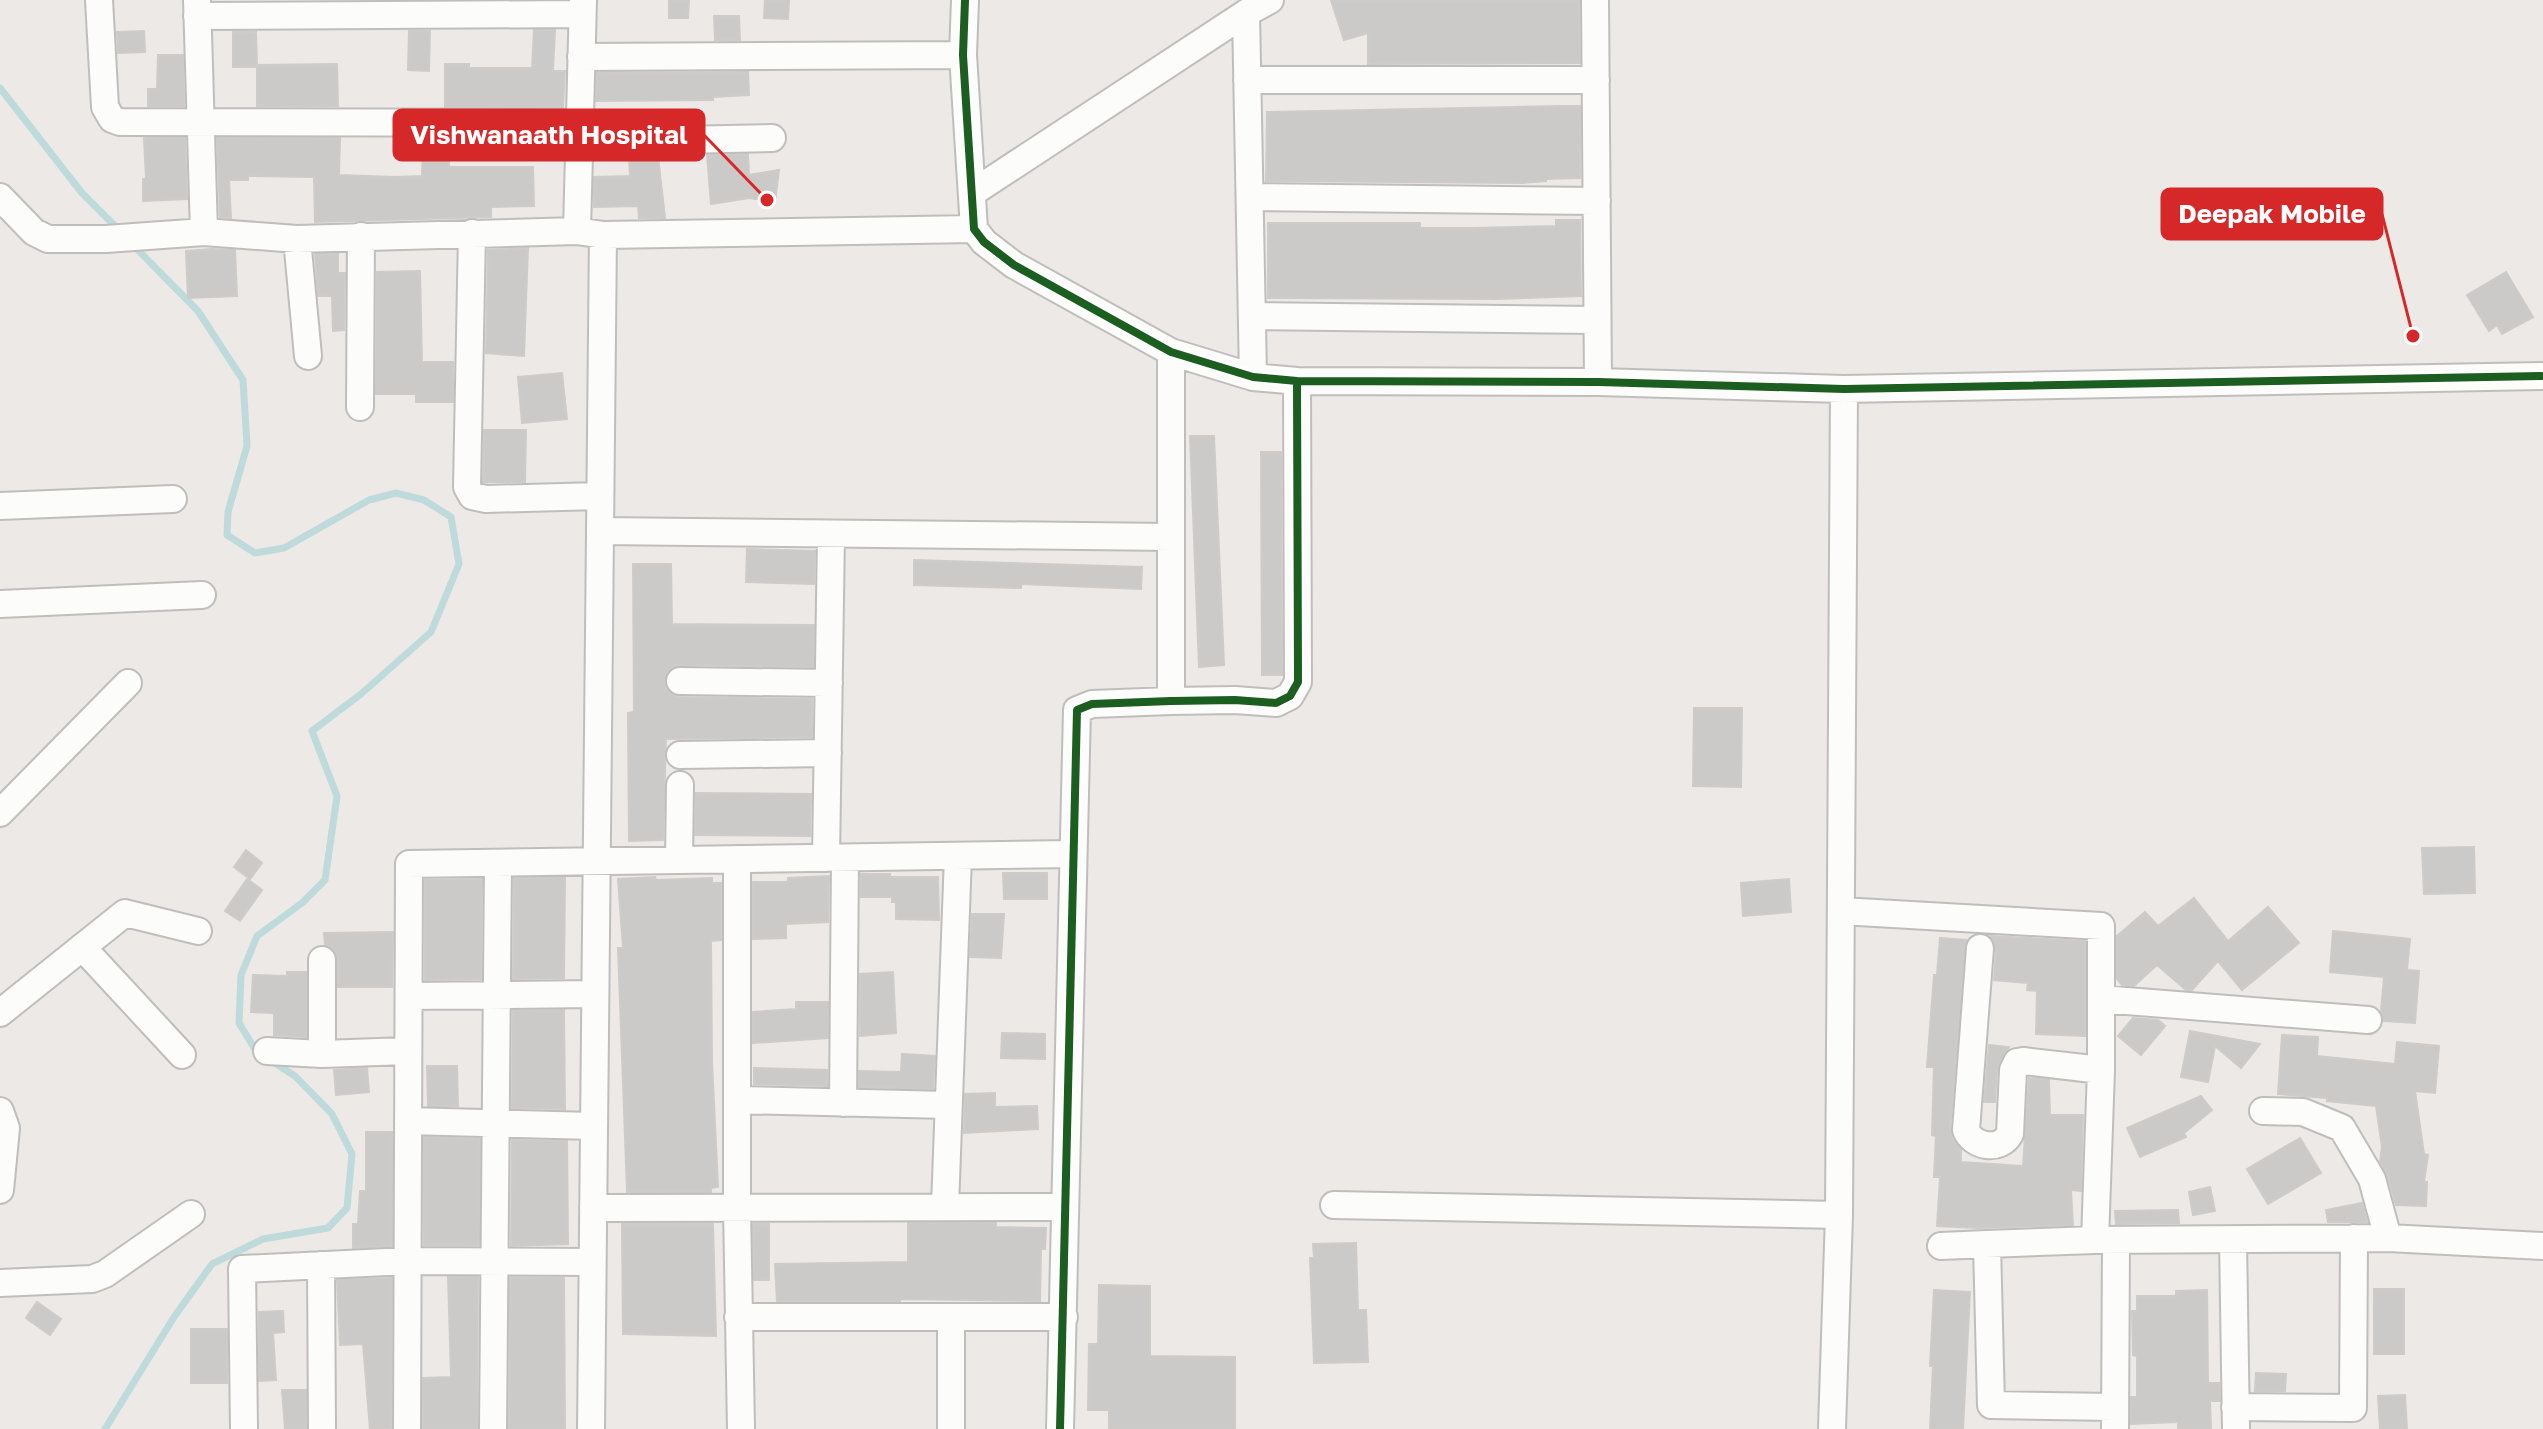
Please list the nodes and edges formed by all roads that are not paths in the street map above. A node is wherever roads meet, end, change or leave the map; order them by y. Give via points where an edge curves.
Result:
1 (99, 0) edge
2 (965, 0) edge
3 (1270, 0) edge
4 (1595, 0) edge
5 (583, 7) edge
6 (197, 8) edge
7 (342, 8) edge
8 (1246, 13) junction
9 (963, 55) junction
10 (581, 57) junction
11 (1247, 80) junction
12 (1596, 80) junction
13 (202, 122) junction
14 (578, 132) junction
15 (772, 138) dead end
16 (972, 193) junction
17 (0, 197) edge
18 (1250, 197) junction
19 (1597, 201) junction
20 (974, 229) junction
21 (204, 232) junction
22 (472, 233) junction
23 (590, 233) junction
24 (361, 236) junction
25 (297, 239) junction
26 (1252, 316) junction
27 (1597, 320) junction
28 (1171, 352) junction
29 (308, 356) dead end
30 (2542, 375) edge
31 (1253, 377) junction
32 (1297, 381) junction
33 (1598, 382) junction
34 (1844, 389) junction
35 (360, 407) dead end
36 (599, 496) junction
37 (173, 499) dead end
38 (0, 506) edge
39 (600, 531) junction
40 (831, 535) junction
41 (1171, 537) junction
42 (202, 595) dead end
43 (0, 604) edge
44 (680, 681) dead end
45 (128, 683) dead end
46 (829, 683) junction
47 (1171, 701) junction
48 (828, 753) junction
49 (680, 755) dead end
50 (680, 785) dead end
51 (0, 813) edge
52 (1073, 854) junction
53 (958, 856) junction
54 (836, 858) junction
55 (737, 859) junction
56 (679, 860) junction
57 (596, 861) junction
58 (498, 863) junction
59 (1841, 911) junction
60 (198, 931) dead end
61 (82, 947) junction
62 (1980, 948) dead end
63 (322, 960) dead end
64 (595, 994) junction
65 (497, 995) junction
66 (409, 996) junction
67 (2101, 999) junction
68 (0, 1013) edge
69 (2368, 1020) dead end
70 (267, 1051) dead end
71 (407, 1051) junction
72 (322, 1054) junction
73 (182, 1055) dead end
74 (2101, 1070) junction
75 (738, 1100) junction
76 (843, 1103) junction
77 (947, 1105) junction
78 (0, 1111) edge
79 (2263, 1111) dead end
80 (408, 1121) junction
81 (496, 1124) junction
82 (593, 1126) junction
83 (0, 1190) edge
84 (1334, 1205) dead end
85 (945, 1207) junction
86 (1065, 1207) junction
87 (593, 1208) junction
88 (737, 1208) junction
89 (191, 1214) dead end
90 (1839, 1215) junction
91 (2354, 1238) junction
92 (2388, 1238) junction
93 (2106, 1240) junction
94 (2233, 1240) junction
95 (1987, 1244) junction
96 (1941, 1246) dead end
97 (2543, 1246) edge
98 (407, 1261) junction
99 (495, 1261) junction
100 (592, 1262) junction
101 (321, 1265) junction
102 (0, 1283) edge
103 (738, 1317) junction
104 (1064, 1317) junction
105 (951, 1319) junction
106 (1991, 1417) edge
107 (2115, 1418) edge
108 (2235, 1418) edge
109 (2353, 1419) edge
110 (244, 1429) edge
111 (322, 1429) edge
112 (407, 1429) edge
113 (493, 1429) edge
114 (591, 1429) edge
115 (741, 1429) edge
116 (951, 1429) edge
117 (1060, 1429) edge
118 (1832, 1429) edge

1 - 13 street via 105,107 112,119
2 - 9 street
3 - 8 street
4 - 12 street
5 - 7 street
5 - 10 street
6 - 7 street
6 - 13 street
8 - 11 street
8 - 16 street
9 - 10 street
9 - 16 street
10 - 14 street
11 - 12 street
11 - 18 street
12 - 19 street
13 - 14 street
13 - 21 street
14 - 15 street
14 - 23 street
16 - 20 street
17 - 21 street via 48,239
18 - 19 street
18 - 26 street
19 - 27 street
20 - 23 street
20 - 28 street via 1014,265
21 - 25 street
22 - 23 street
22 - 24 street
22 - 36 street via 467,487 472,496 486,499
23 - 36 street
24 - 25 street
24 - 35 street
25 - 29 street
26 - 27 street
26 - 31 street
27 - 33 street
28 - 31 street
28 - 41 street
30 - 34 street
31 - 32 street
32 - 33 street
32 - 47 street via 1298,682 1290,696 1276,703
33 - 34 street
34 - 59 street
36 - 39 street
37 - 38 street
39 - 40 street
39 - 57 street
40 - 41 street
40 - 46 street
41 - 47 street
42 - 43 street
44 - 46 street
45 - 51 street
46 - 48 street
47 - 52 street via 1092,704 1077,710
48 - 49 street
48 - 54 street
50 - 56 street
52 - 53 street
52 - 86 street
53 - 54 street
53 - 77 street
54 - 55 street
54 - 76 street
55 - 56 street
55 - 75 street
56 - 57 street
57 - 58 street
57 - 64 street
58 - 65 street
58 - 66 street via 409,864
59 - 67 street via 2101,926
59 - 90 street
60 - 61 street via 125,913
61 - 68 street
61 - 73 street
62 - 74 street via 1966,1130 1970,1140 1999,1145 2006,1141 2017,1062
63 - 72 street
64 - 65 street
64 - 82 street
65 - 66 street
65 - 81 street
66 - 71 street
67 - 69 street
67 - 74 street
70 - 72 street
71 - 72 street
71 - 80 street
74 - 93 street
75 - 76 street
75 - 88 street
76 - 77 street
77 - 85 street
78 - 83 street via 6,1128
79 - 92 street via 2303,1112 2342,1128 2372,1179
80 - 81 street
80 - 98 street
81 - 82 street
81 - 99 street
82 - 87 street
84 - 90 street
85 - 86 street
85 - 88 street
86 - 104 street
87 - 88 street
87 - 100 street
88 - 103 street
89 - 102 street via 92,1279
90 - 118 street
91 - 92 street
91 - 94 street
91 - 109 street
92 - 97 street
93 - 94 street
93 - 95 street
93 - 107 street
94 - 108 street
95 - 96 street
95 - 106 street
98 - 99 street
98 - 101 street
98 - 112 street
99 - 100 street
99 - 113 street
100 - 114 street
101 - 110 street via 242,1269
101 - 111 street
103 - 105 street
103 - 115 street
104 - 105 street
104 - 117 street
105 - 116 street
106 - 107 street
108 - 109 street

